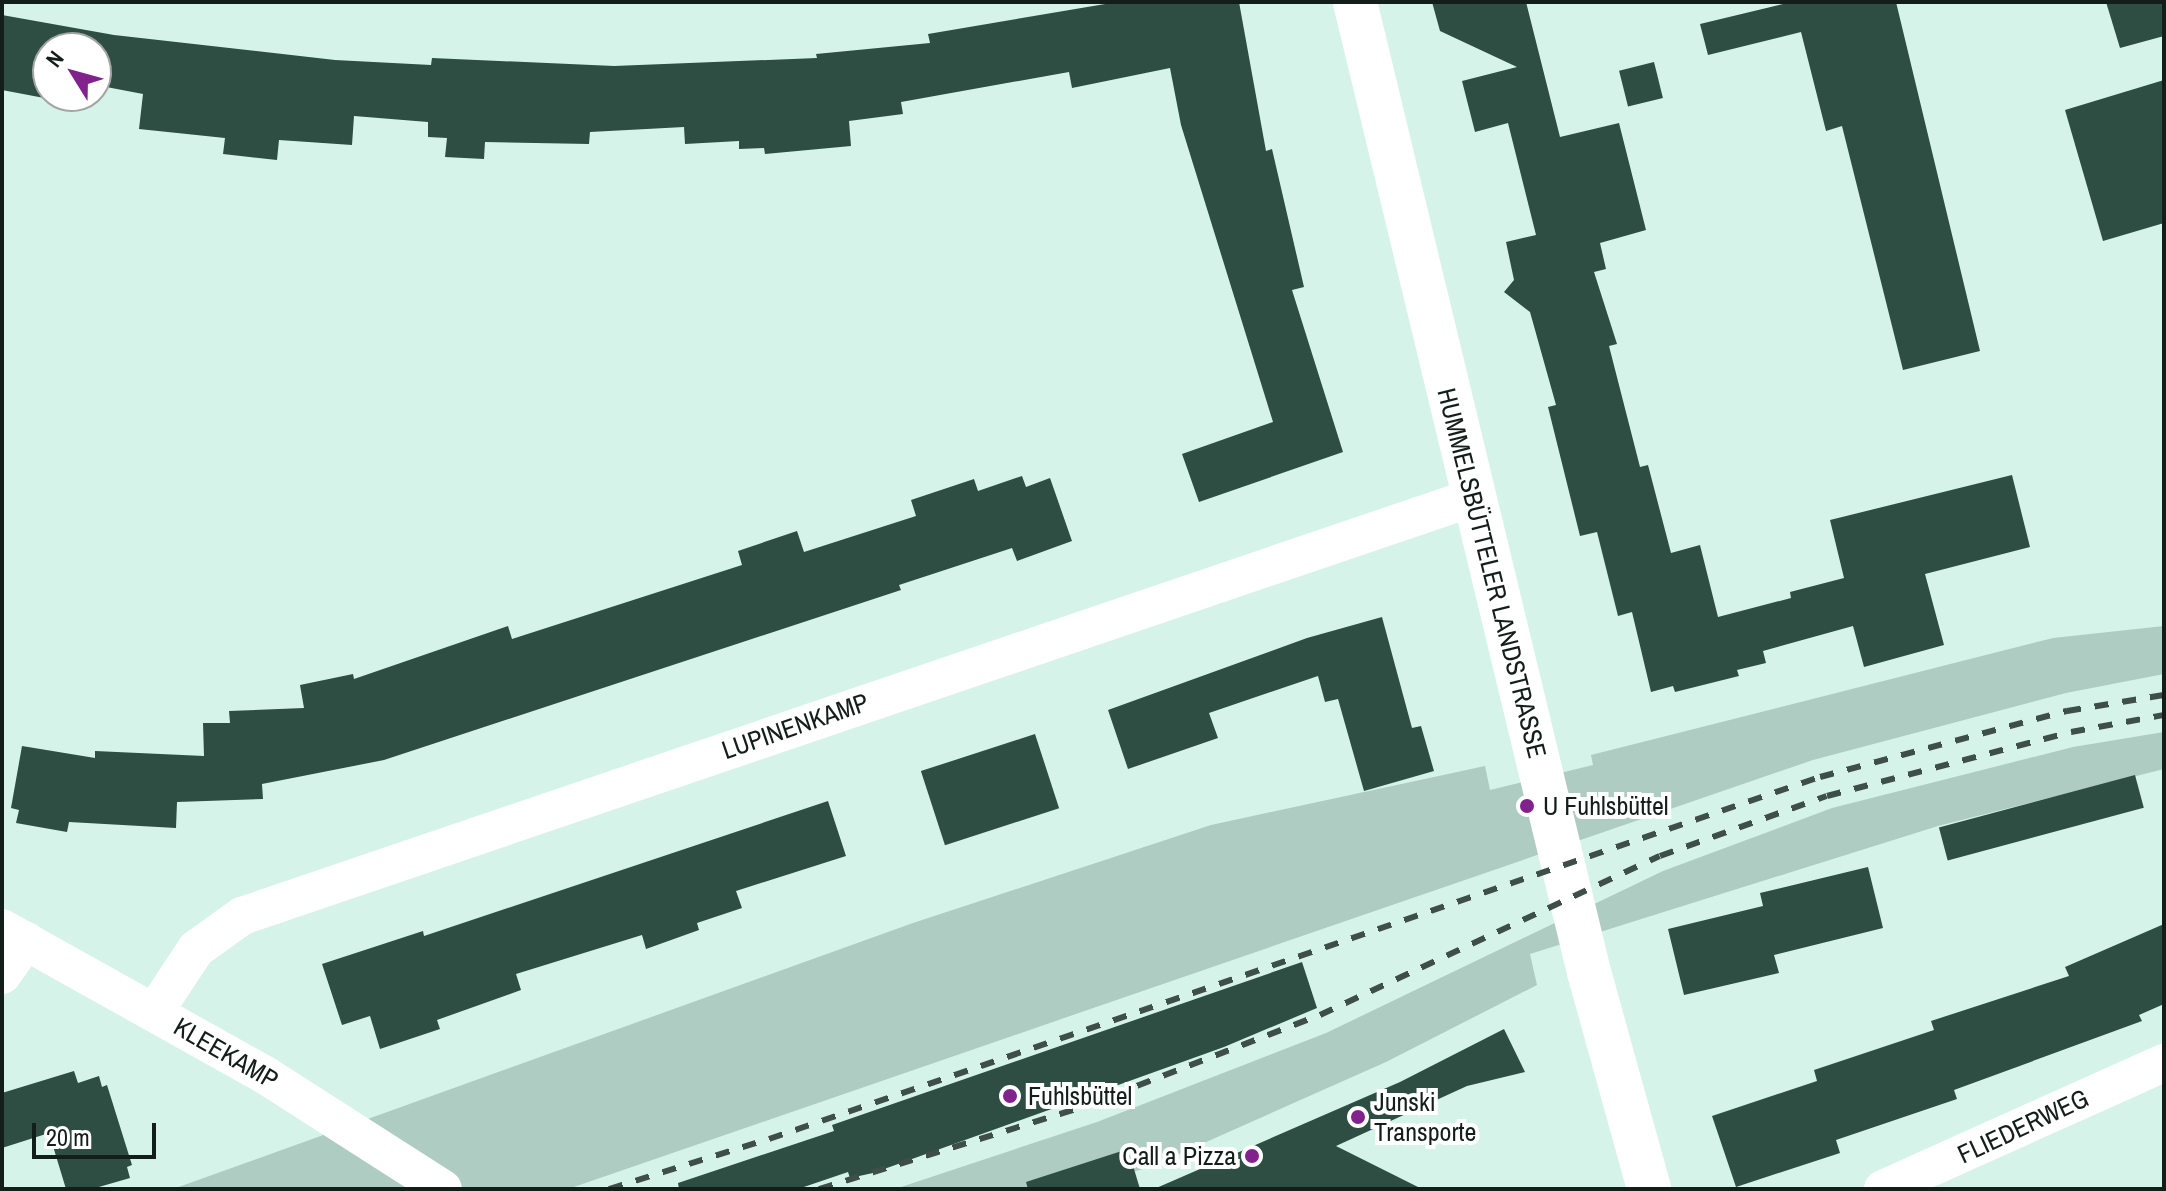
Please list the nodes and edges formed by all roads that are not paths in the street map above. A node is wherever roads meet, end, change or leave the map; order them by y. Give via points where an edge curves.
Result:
1 (1355, 2) edge
2 (1474, 497) junction
3 (14, 934) edge
4 (2, 975) edge
5 (155, 1011) junction
6 (2164, 1063) edge
7 (443, 1189) edge
8 (1649, 1189) edge
9 (1883, 1189) edge

1 - 2 main road, HUMMELSBÜTTELER LANDSTRASSE
2 - 5 street, LUPINENKAMP via 242,916 196,949
2 - 8 main road, HUMMELSBÜTTELER LANDSTRASSE via 1589,972
3 - 4 street
3 - 5 street, KLEEKAMP
5 - 7 street, KLEEKAMP
6 - 9 street, FLIEDERWEG

